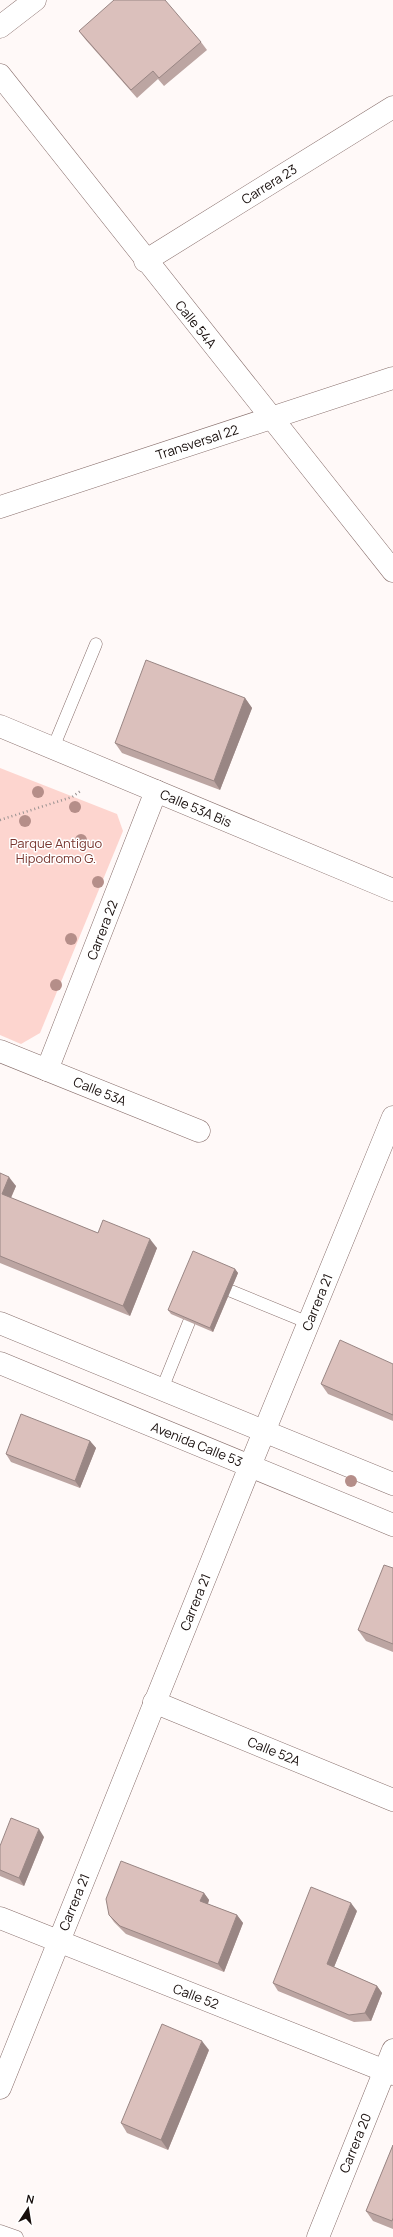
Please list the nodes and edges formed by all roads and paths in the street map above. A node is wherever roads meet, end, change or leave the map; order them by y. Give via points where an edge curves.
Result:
1 (35, 0) edge
2 (0, 27) edge
3 (0, 75) edge
4 (393, 107) edge
5 (145, 261) junction
6 (393, 378) edge
7 (271, 418) junction
8 (0, 507) edge
9 (393, 571) edge
10 (96, 644) dead end
11 (0, 726) edge
12 (53, 748) junction
13 (110, 772) junction
14 (156, 791) junction
15 (0, 820) edge
16 (393, 890) edge
17 (0, 1051) edge
18 (48, 1070) junction
19 (393, 1117) edge
20 (200, 1131) dead end
21 (231, 1291) dead end
22 (189, 1322) edge
23 (0, 1323) edge
24 (309, 1323) junction
25 (0, 1363) edge
26 (162, 1389) junction
27 (264, 1430) junction
28 (250, 1466) junction
29 (393, 1484) edge
30 (393, 1525) edge
31 (154, 1702) junction
32 (393, 1800) edge
33 (0, 1918) edge
34 (58, 1942) junction
35 (393, 2050) edge
36 (389, 2072) edge
37 (0, 2088) edge
38 (0, 2231) edge
39 (17, 2237) edge
40 (318, 2237) edge

1 - 2 street
3 - 5 street, Calle 54A
4 - 5 street, Carrera 23
5 - 7 street, Calle 54A
6 - 7 street, Transversal 22
7 - 8 street, Transversal 22
7 - 9 street, Calle 54A
10 - 12 lane
11 - 12 street, Calle 53A Bis
12 - 13 street, Calle 53A Bis
13 - 14 street, Calle 53A Bis
13 - 15 path via 72,797
14 - 16 street, Calle 53A Bis
14 - 18 street, Carrera 22
17 - 18 street, Calle 53A
18 - 20 street, Calle 53A
19 - 24 street, Carrera 21
21 - 24 lane
22 - 26 lane
23 - 26 street
24 - 27 street, Carrera 21
25 - 28 street, Avenida Calle 53
26 - 27 street
27 - 28 street, Carrera 21
27 - 29 street
28 - 30 street, Avenida Calle 53
28 - 31 street, Carrera 21
31 - 32 street, Calle 52A
31 - 34 street, Carrera 21
33 - 34 street, Calle 52
34 - 36 street, Calle 52
34 - 37 street, Carrera 21
35 - 36 street, Carrera 20
36 - 40 street, Carrera 20
38 - 39 lane

